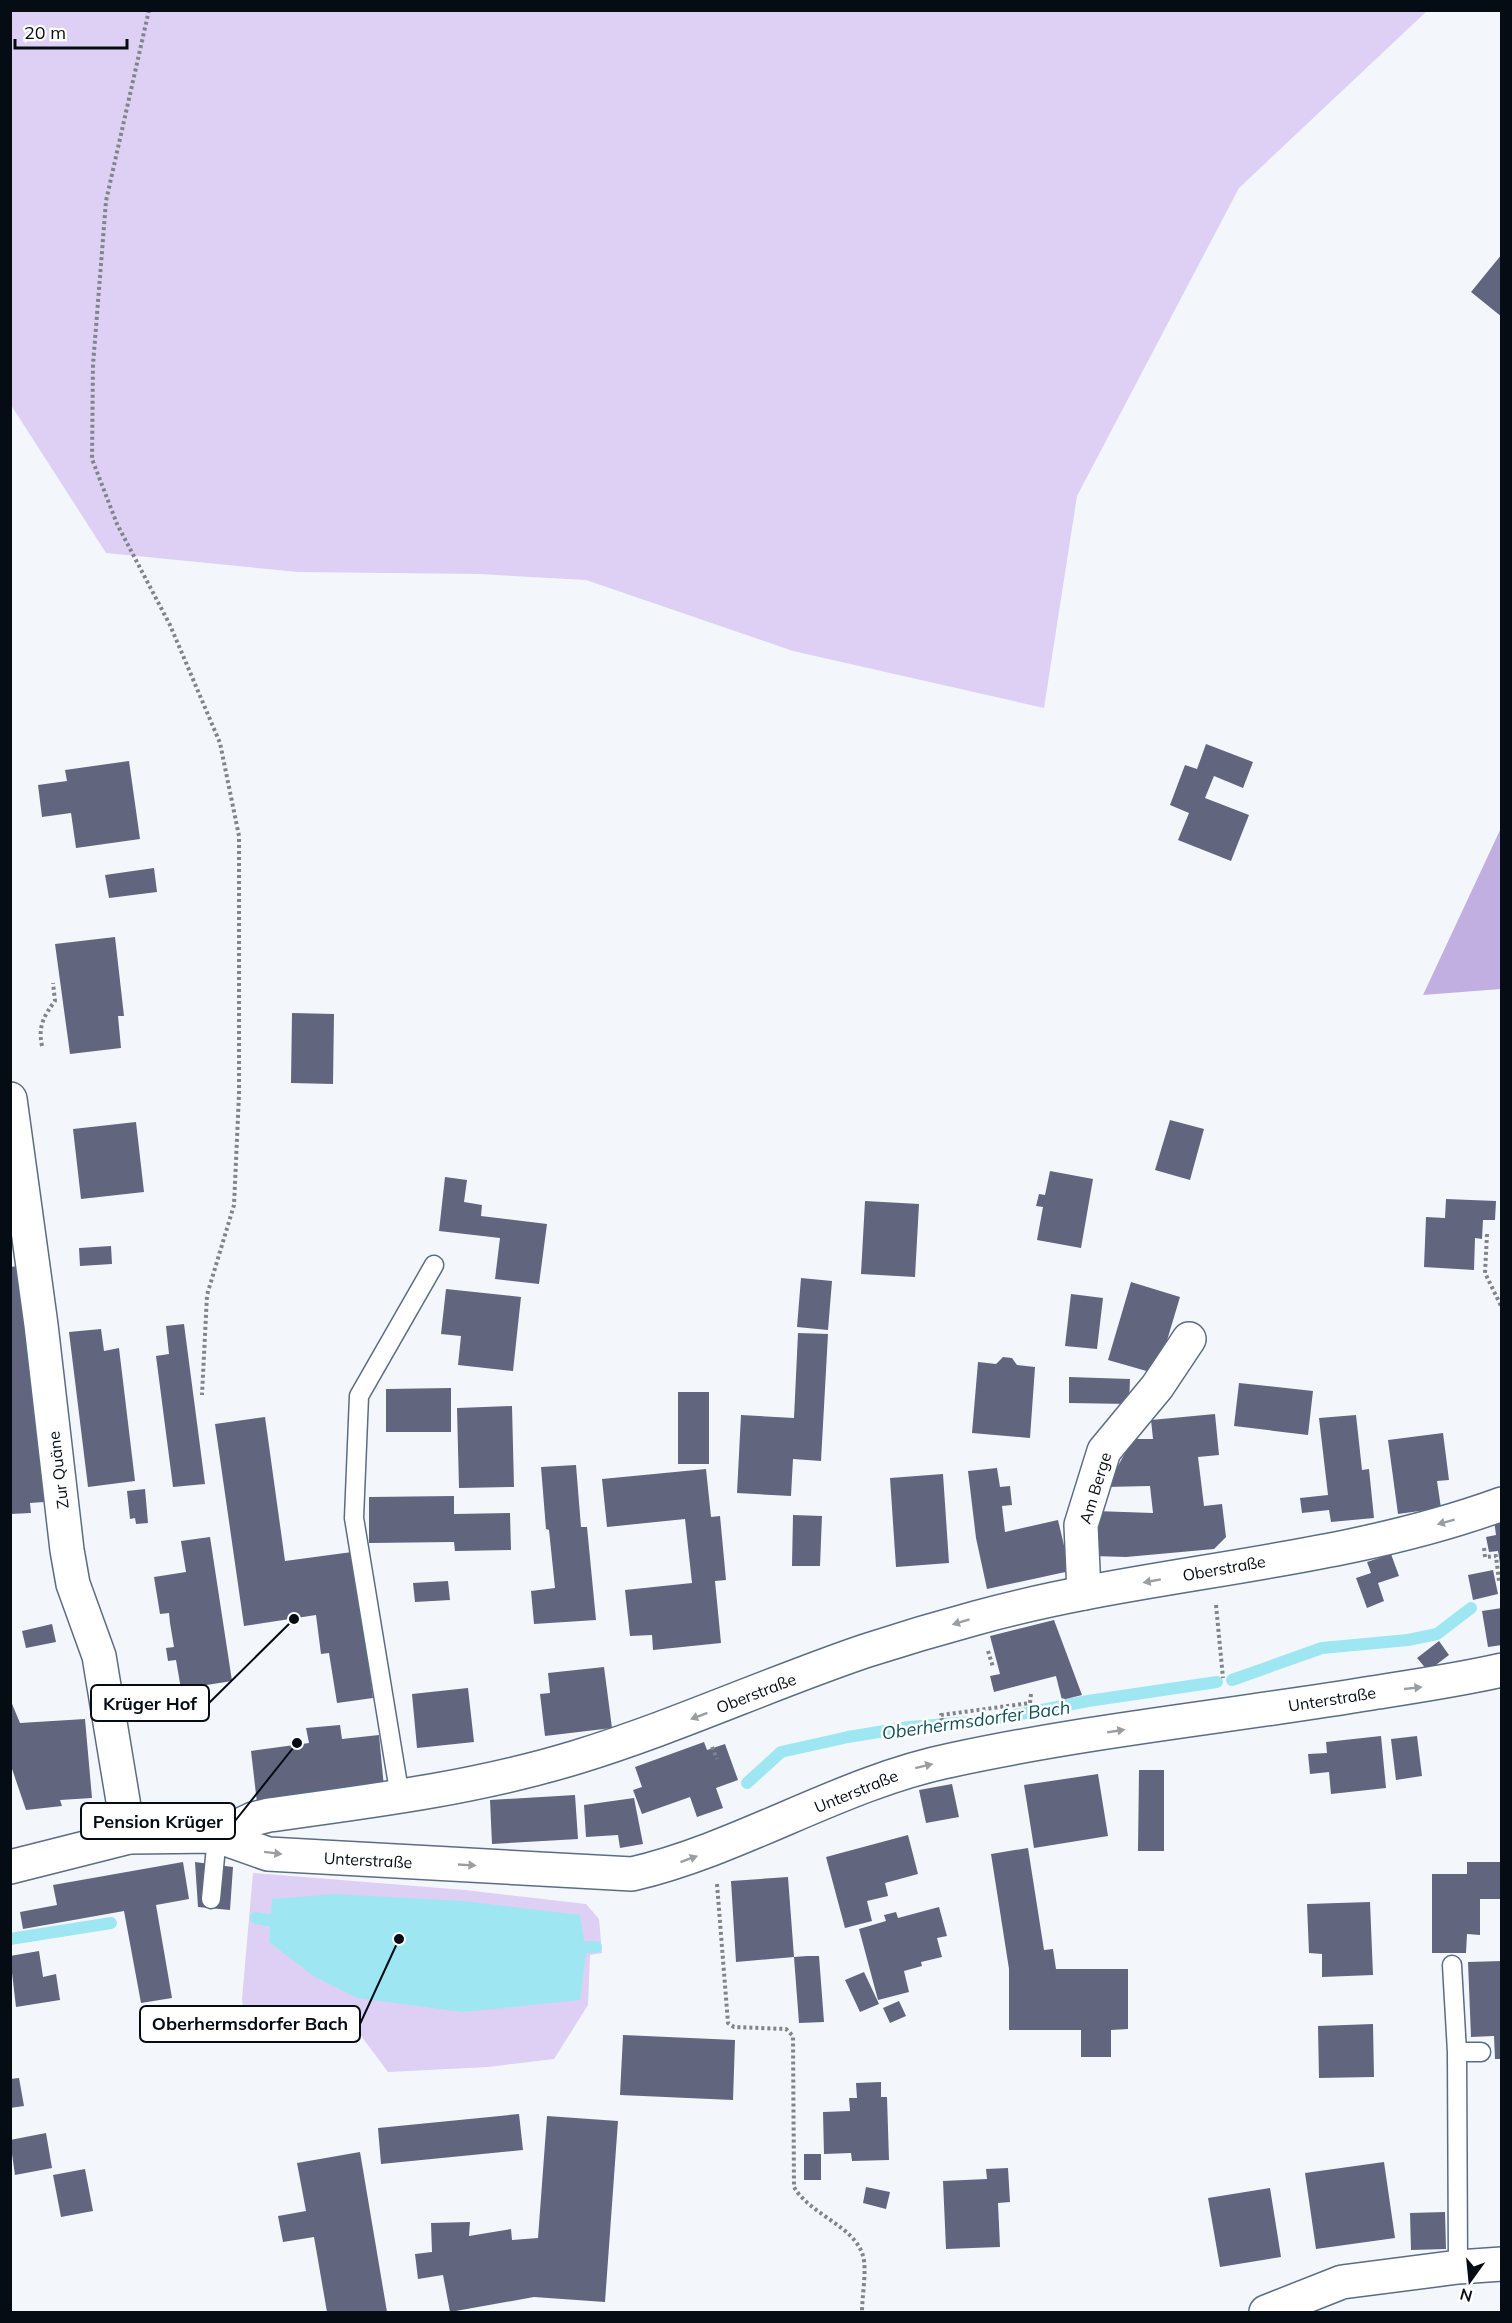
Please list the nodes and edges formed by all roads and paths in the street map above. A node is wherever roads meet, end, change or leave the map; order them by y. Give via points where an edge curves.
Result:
1 (149, 10) edge
2 (53, 983) dead end
3 (42, 1046) dead end
4 (10, 1099) edge
5 (1487, 1234) dead end
6 (434, 1264) dead end
7 (1502, 1308) edge
8 (1189, 1339) dead end
9 (202, 1395) dead end
10 (1502, 1504) edge
11 (1484, 1546) dead end
12 (1502, 1581) edge
13 (1084, 1593) junction
14 (1216, 1602) dead end
15 (1502, 1670) edge
16 (1223, 1671) dead end
17 (1031, 1694) dead end
18 (942, 1718) dead end
19 (400, 1797) junction
20 (217, 1836) junction
21 (129, 1837) junction
22 (714, 1850) junction
23 (10, 1867) edge
24 (211, 1899) dead end
25 (1452, 1965) dead end
26 (1457, 2052) junction
27 (1481, 2052) dead end
28 (1502, 2264) edge
29 (1458, 2267) junction
30 (862, 2313) edge
31 (1266, 2313) edge

1 - 9 path via 106,201 93,365 92,459 117,524 170,626 220,743 239,836 239,1094 234,1205 207,1295
2 - 3 path via 55,1001 43,1018 39,1033
4 - 21 street, Zur Quäne via 69,1561 73,1584 99,1656
5 - 7 path via 1485,1273
6 - 19 lane via 359,1396 354,1518
8 - 13 street, Am Berge via 1157,1387 1104,1451 1081,1525
10 -> 13 street, Oberstraße via 1372,1541
11 - 12 path via 1485,1557 1496,1556
13 -> 19 street, Oberstraße via 979,1617 865,1651 660,1731 574,1758
14 - 16 path
22 -> 15 street, Unterstraße via 897,1773 951,1760 1113,1731 1422,1687
17 - 18 path via 1030,1703 941,1715
19 - 20 street, Oberstraße via 253,1818
20 - 21 street, Oberstraße
20 -> 22 street, Unterstraße via 268,1854 632,1874
20 - 24 lane
21 - 23 street, Oberstraße
22 - 30 path via 728,2023 734,2028 786,2029 793,2036 794,2187 800,2199 852,2237 863,2256
25 - 26 lane
26 - 27 lane
26 - 29 lane
28 - 29 street
29 - 31 street via 1342,2282

